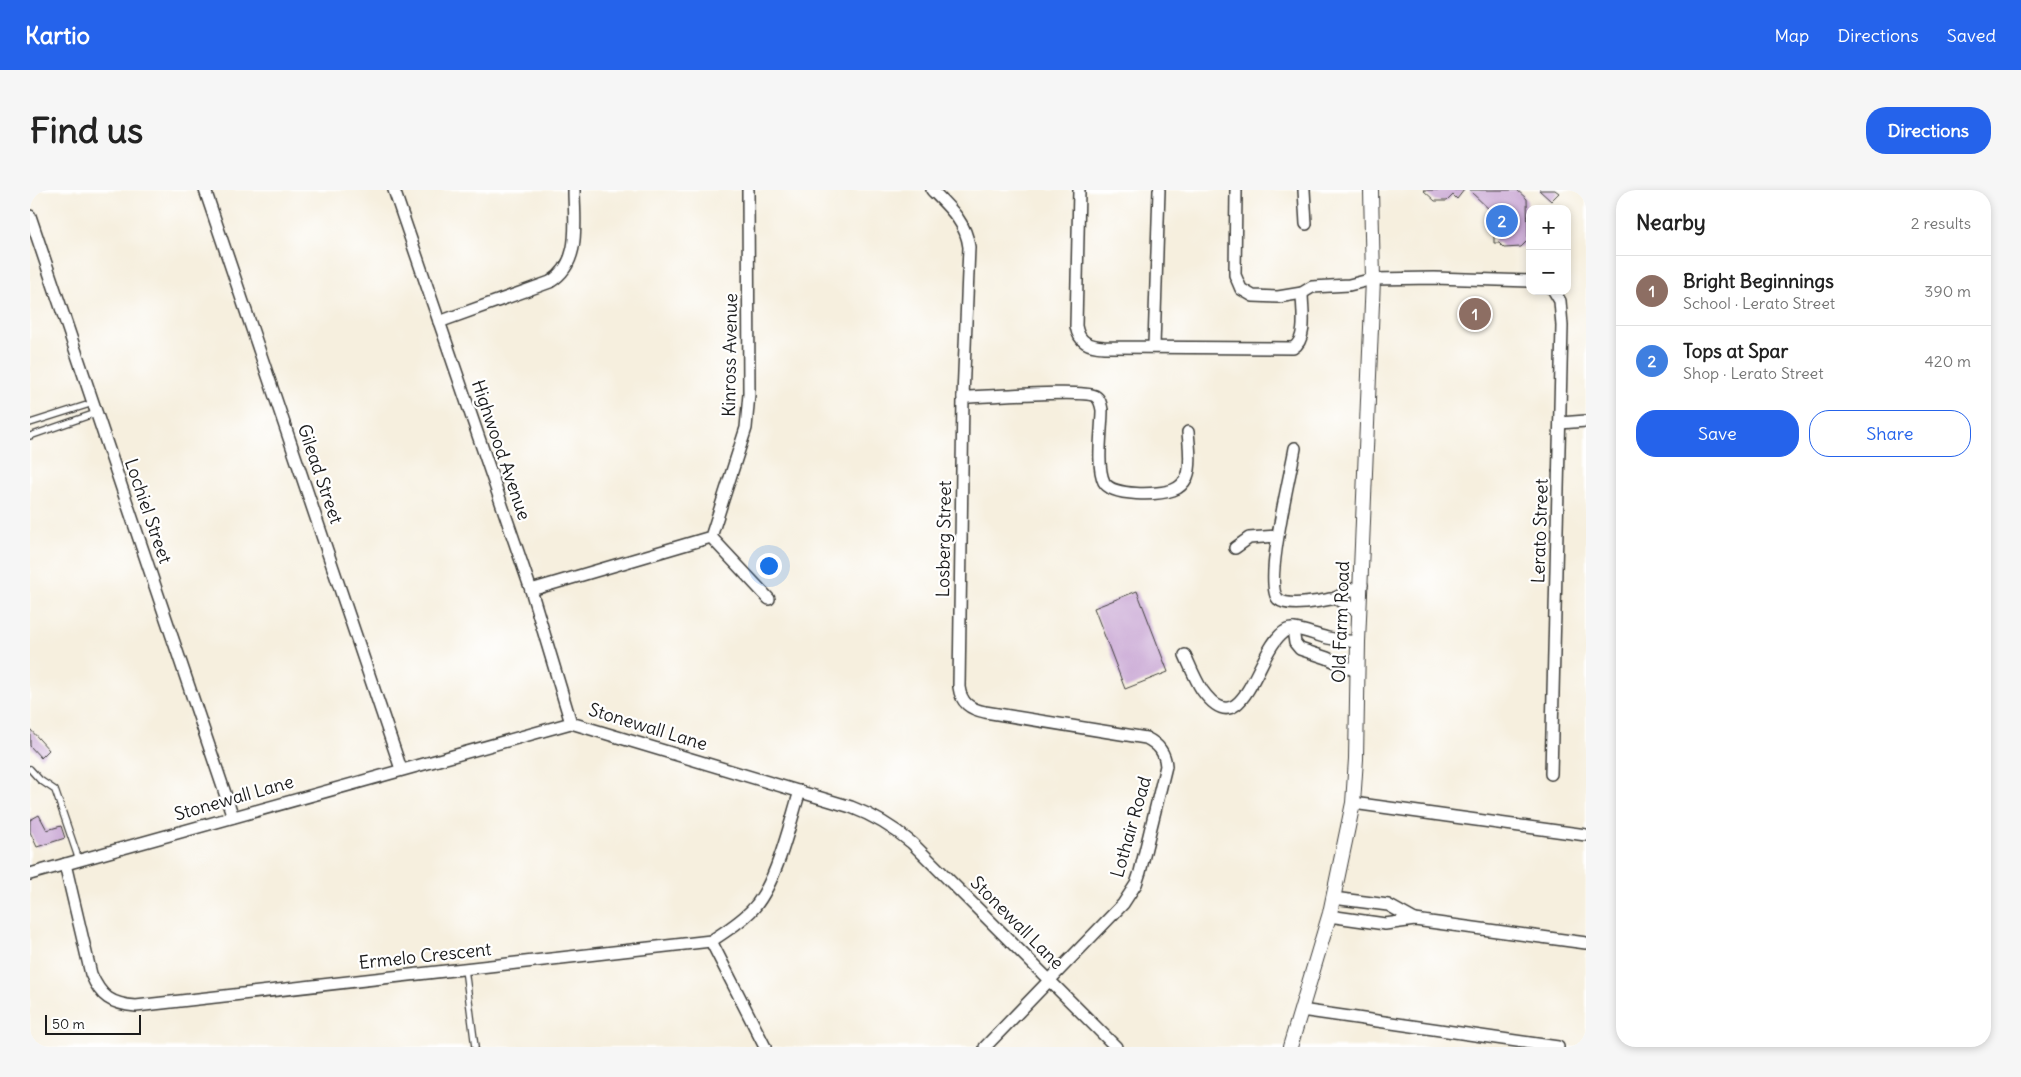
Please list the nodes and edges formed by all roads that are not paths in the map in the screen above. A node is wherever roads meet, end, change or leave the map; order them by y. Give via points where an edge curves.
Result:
1 (205, 190) edge
2 (394, 190) edge
3 (574, 190) edge
4 (748, 190) edge
5 (932, 190) edge
6 (1079, 190) edge
7 (1159, 190) edge
8 (1236, 190) edge
9 (1304, 190) edge
10 (1371, 190) edge
11 (30, 216) edge
12 (1306, 224) dead end
13 (1373, 279) junction
14 (1526, 282) edge
15 (1302, 293) junction
16 (1556, 295) edge
17 (439, 322) junction
18 (1154, 346) junction
19 (963, 398) junction
20 (95, 408) junction
21 (1586, 421) edge
22 (30, 423) edge
23 (1560, 423) junction
24 (1188, 432) dead end
25 (30, 436) edge
26 (1295, 448) dead end
27 (1277, 536) junction
28 (711, 537) junction
29 (1235, 548) dead end
30 (1362, 585) junction
31 (531, 590) junction
32 (769, 599) dead end
33 (1333, 599) junction
34 (1360, 613) junction
35 (1293, 630) junction
36 (1358, 642) junction
37 (1185, 655) dead end
38 (1358, 672) junction
39 (571, 723) junction
40 (1156, 744) joint
41 (30, 769) edge
42 (401, 769) junction
43 (1551, 774) dead end
44 (800, 792) junction
45 (1353, 803) junction
46 (233, 817) junction
47 (1586, 835) edge
48 (79, 860) junction
49 (65, 864) junction
50 (30, 874) edge
51 (1333, 898) junction
52 (1329, 916) junction
53 (1415, 920) junction
54 (711, 941) junction
55 (1586, 943) edge
56 (465, 969) junction
57 (1049, 980) junction
58 (1302, 1010) junction
59 (475, 1047) edge
60 (765, 1047) edge
61 (984, 1047) edge
62 (1116, 1047) edge
63 (1290, 1047) edge
64 (1558, 1047) edge

1 - 42 street, Gilead Street
2 - 17 street, Highwood Avenue
3 - 17 street via 574,246 565,270 550,282
4 - 28 street, Kinross Avenue via 748,410 742,445
5 - 19 street, Losberg Street via 956,215 968,241
6 - 18 street via 1078,335 1088,345
7 - 18 street
8 - 15 street via 1235,274 1241,289 1262,297
9 - 12 street
10 - 13 street, Old Farm Road
11 - 20 street, Lochiel Street
13 - 14 street
13 - 15 street via 1349,285 1312,287
13 - 30 street, Old Farm Road
15 - 18 street via 1302,336 1292,348
16 - 23 street, Lerato Street via 1562,311
17 - 31 street, Highwood Avenue
19 - 24 street via 1074,393 1094,396 1102,410 1102,476 1109,488 1119,492 1165,492 1182,484 1187,477
19 - 40 street, Losberg Street via 959,687 962,699 975,710 1136,736
20 - 22 lane
20 - 25 lane
20 - 46 street, Lochiel Street
21 - 23 street
23 - 43 street, Lerato Street
26 - 27 street
27 - 29 street via 1249,538
27 - 33 street via 1274,584 1278,598 1289,603
28 - 31 street
28 - 32 street
30 - 33 street
30 - 34 street, Old Farm Road
31 - 39 street, Highwood Avenue
33 - 34 street
34 - 36 street, Old Farm Road
35 - 36 street
35 - 37 street via 1286,630 1272,646 1244,698 1228,709 1211,700 1201,688
35 - 38 street via 1300,649
36 - 38 street, Old Farm Road
38 - 45 street, Old Farm Road
39 - 42 street, Stonewall Lane
39 - 44 street, Stonewall Lane
40 - 57 street, Lothair Road via 1164,755 1165,772 1136,884 1122,904
41 - 48 lane via 55,790
42 - 46 street, Stonewall Lane
44 - 54 street, Ermelo Crescent via 768,887 752,911
44 - 57 street, Stonewall Lane via 870,814 892,826
45 - 47 street
45 - 51 street, Old Farm Road
46 - 48 street, Stonewall Lane
48 - 49 street, Stonewall Lane
49 - 50 street, Stonewall Lane
49 - 56 street, Ermelo Crescent via 93,979 103,995 124,1005
51 - 52 street, Old Farm Road
51 - 53 street via 1388,905
52 - 53 street via 1385,924
52 - 58 street, Old Farm Road
53 - 55 street
54 - 56 street, Ermelo Crescent
54 - 60 street
56 - 59 lane
57 - 61 street, Lothair Road
57 - 62 street, Stonewall Lane
58 - 63 street, Old Farm Road
58 - 64 street

